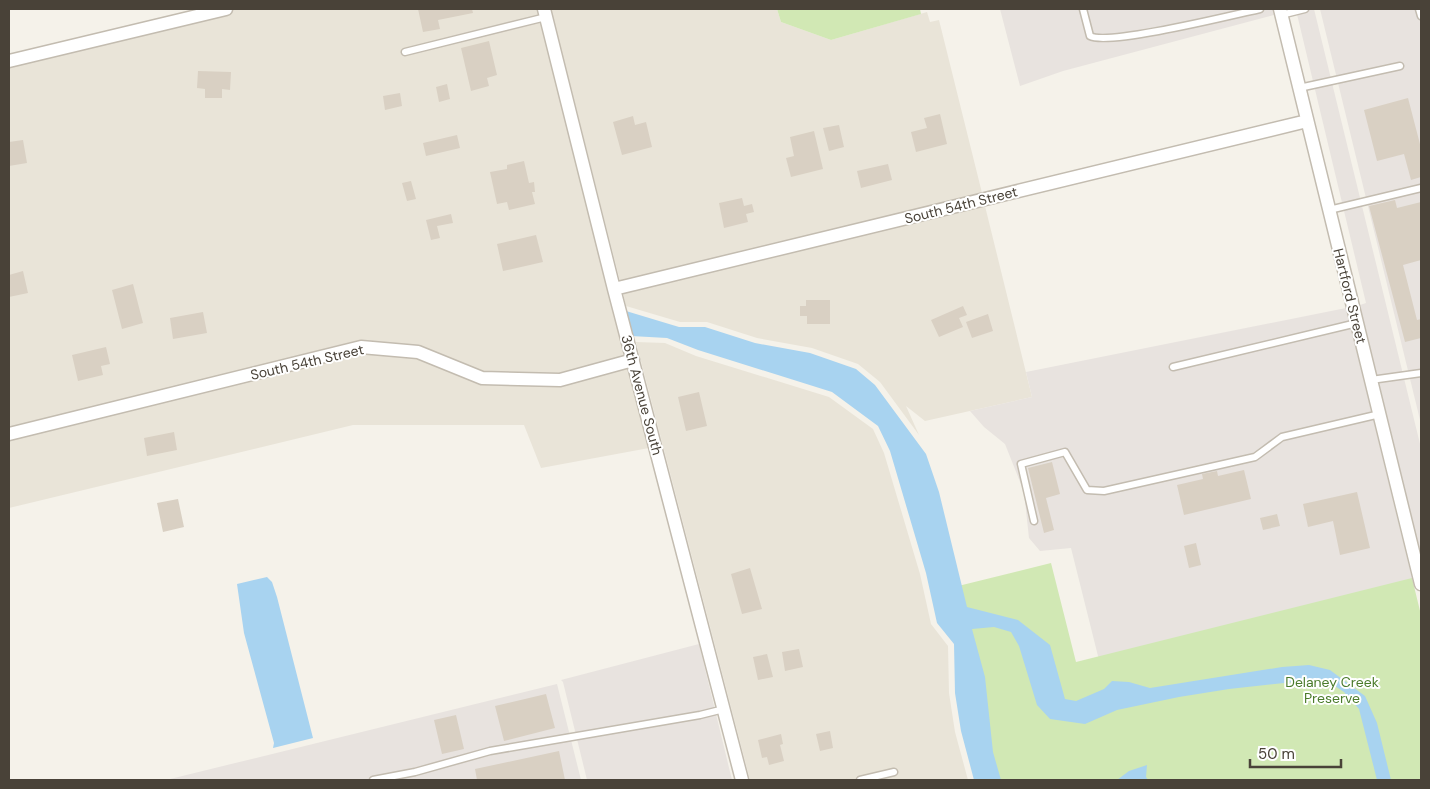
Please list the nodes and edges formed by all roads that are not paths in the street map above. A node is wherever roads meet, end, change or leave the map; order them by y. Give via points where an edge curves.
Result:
1 (226, 9) edge
2 (1083, 9) edge
3 (1259, 9) edge
4 (1305, 9) edge
5 (1419, 9) edge
6 (1281, 12) edge
7 (545, 13) edge
8 (1421, 16) edge
9 (405, 52) dead end
10 (9, 61) edge
11 (1400, 66) dead end
12 (1299, 88) junction
13 (1307, 121) junction
14 (1421, 188) edge
15 (1329, 210) junction
16 (614, 289) junction
17 (1357, 323) junction
18 (633, 360) junction
19 (1173, 367) dead end
20 (1421, 373) edge
21 (1371, 380) junction
22 (1380, 414) junction
23 (9, 434) edge
24 (1034, 520) dead end
25 (1421, 584) edge
26 (724, 709) junction
27 (894, 772) dead end
28 (374, 780) edge
29 (742, 780) edge
30 (860, 780) edge

1 - 10 street
2 - 3 lane via 1090,36 1095,39 1127,36
4 - 6 lane
5 - 8 lane
6 - 12 street, Hartford Street
7 - 9 lane
7 - 16 street, 36th Avenue South
11 - 12 lane
12 - 13 street, Hartford Street
13 - 15 street, Hartford Street
13 - 16 street, South 54th Street
14 - 15 lane
15 - 17 street, Hartford Street
16 - 18 street, 36th Avenue South
17 - 19 lane
17 - 21 street, Hartford Street
18 - 23 street, South 54th Street via 560,380 482,378 418,352 361,347
18 - 26 street, 36th Avenue South
20 - 21 lane
21 - 22 street, Hartford Street
22 - 24 lane via 1282,437 1255,457 1104,491 1087,490 1065,452 1021,464
22 - 25 street, Hartford Street
26 - 28 lane via 490,751
26 - 29 street, 36th Avenue South
27 - 30 lane

